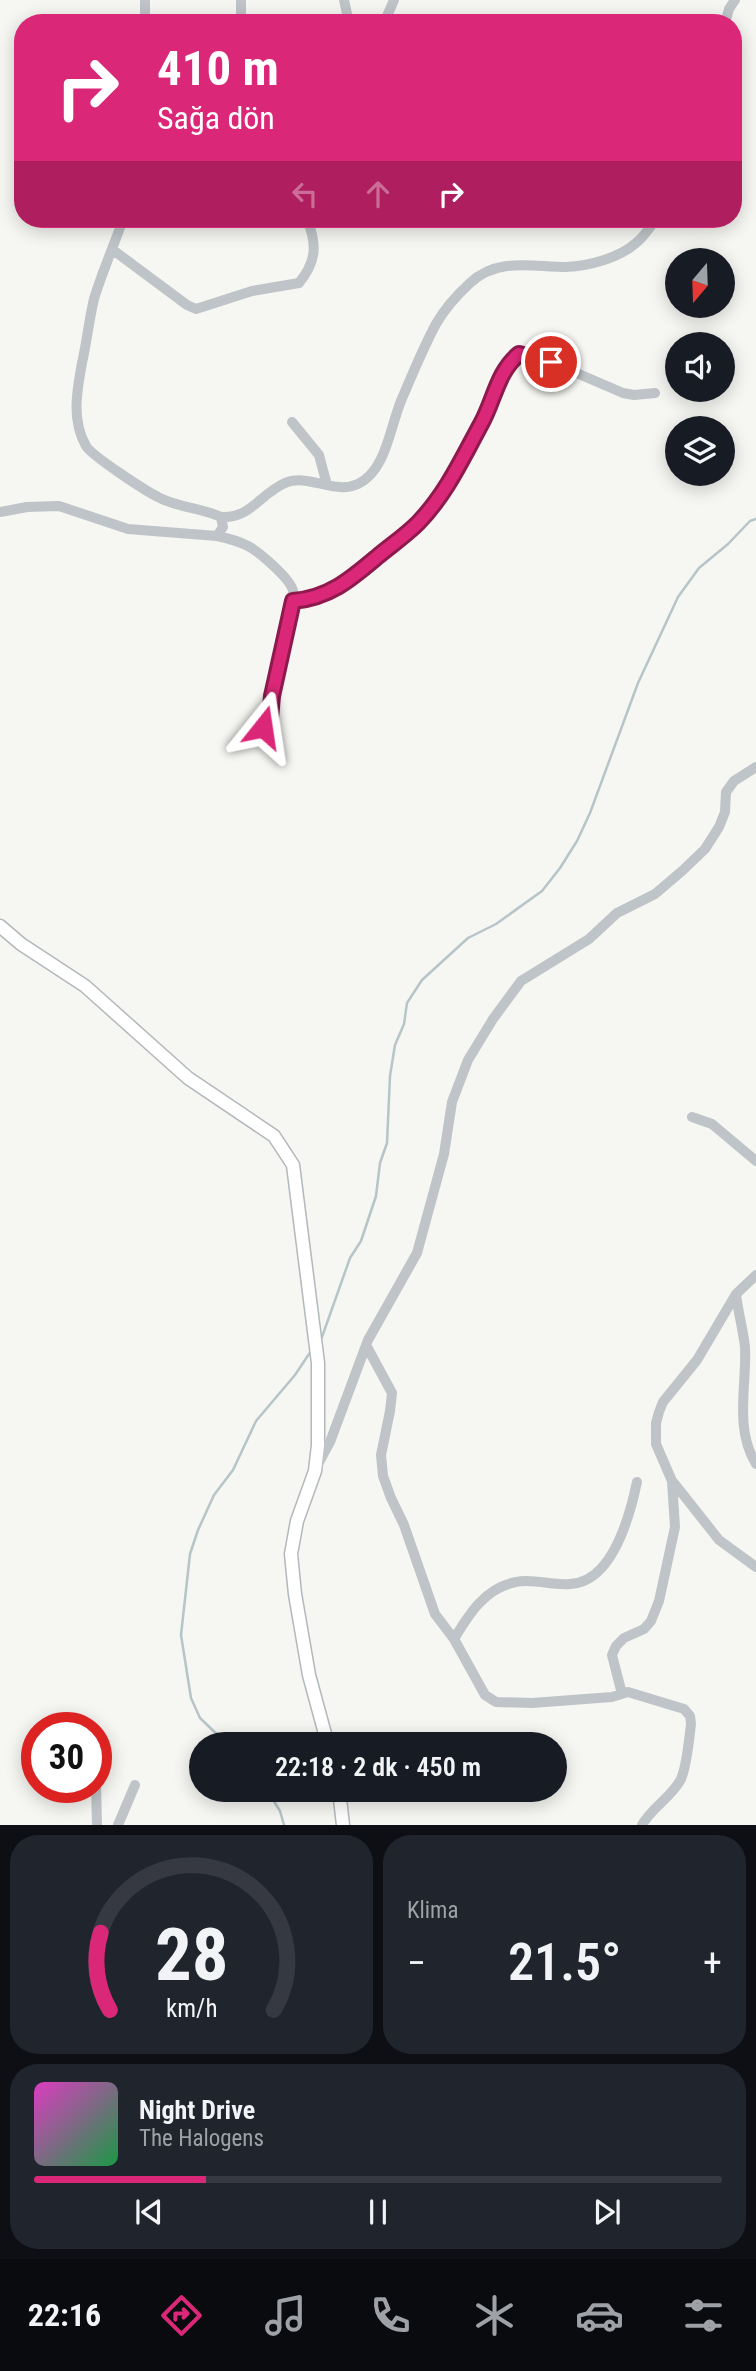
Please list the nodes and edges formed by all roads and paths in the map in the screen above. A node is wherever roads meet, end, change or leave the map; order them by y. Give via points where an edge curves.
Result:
1 (120, 228) edge
2 (310, 228) edge
3 (649, 228) edge
4 (113, 250) junction
5 (655, 393) dead end
6 (292, 422) dead end
7 (327, 485) junction
8 (0, 512) edge
9 (221, 517) junction
10 (217, 536) junction
11 (293, 601) junction
12 (263, 727) dead end
13 (756, 767) edge
14 (0, 926) edge
15 (692, 1117) dead end
16 (756, 1161) edge
17 (756, 1275) edge
18 (736, 1294) junction
19 (366, 1345) junction
20 (756, 1464) edge
21 (315, 1471) junction
22 (672, 1480) junction
23 (637, 1482) dead end
24 (756, 1567) edge
25 (454, 1639) junction
26 (622, 1694) junction
27 (324, 1732) edge
28 (135, 1785) dead end
29 (340, 1802) edge
30 (96, 1803) edge
31 (97, 1825) edge
32 (118, 1825) edge
33 (343, 1825) edge
34 (642, 1825) edge

1 - 4 street
2 - 4 street via 315,255 299,283 252,291 197,309
3 - 7 street via 638,243 619,255 575,266 498,266 478,276 437,323 380,460 368,478 348,488
4 - 9 street via 95,296 76,393 76,415 87,447 159,498
5 - 11 street via 623,393 551,362 519,354 497,386 459,468 420,521 345,584
6 - 7 street via 319,456
7 - 9 street via 285,483 242,515
8 - 10 street via 59,506 128,529
9 - 10 street via 223,527
10 - 11 street via 257,552 288,581
11 - 12 street via 270,719
13 - 19 street via 726,792 719,827 705,849 655,894 617,913 589,939 521,981 493,1019 468,1060 452,1102 442,1165 417,1254
14 - 21 main road via 85,986 188,1078 274,1136 293,1165 318,1363
15 - 16 street via 712,1124
17 - 18 street
18 - 20 street via 745,1348 744,1437
18 - 22 street via 659,1412 656,1444
19 - 21 street
19 - 25 street via 392,1393 381,1455 383,1476 435,1614
21 - 27 main road via 291,1554 309,1675
22 - 24 street via 712,1533
22 - 26 street via 676,1527 659,1601 651,1621 624,1638 612,1655
23 - 25 street via 622,1534 591,1577 570,1584 526,1580 505,1586 477,1604
25 - 26 street via 485,1695 496,1702
26 - 34 street via 684,1709 690,1716 681,1778
28 - 32 street
29 - 33 main road
30 - 31 street

